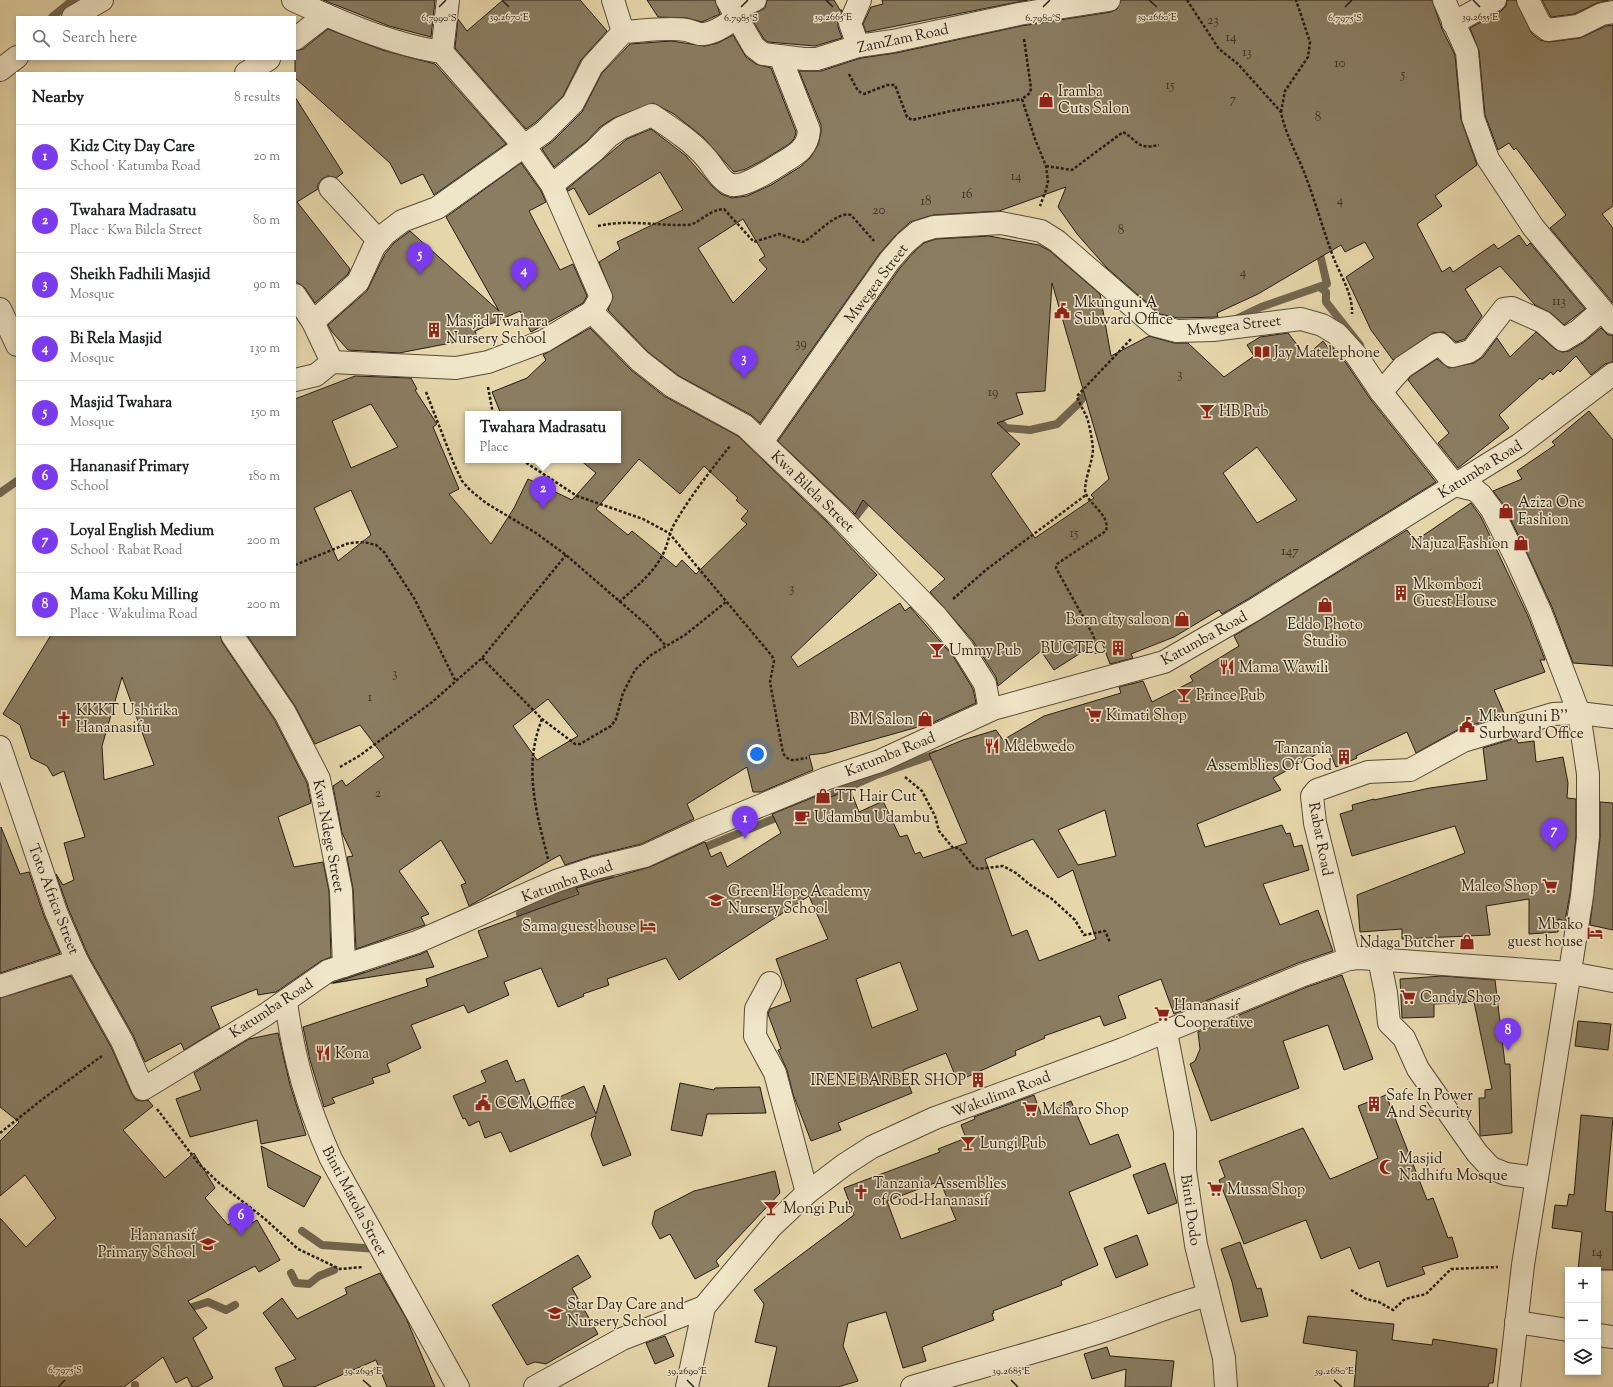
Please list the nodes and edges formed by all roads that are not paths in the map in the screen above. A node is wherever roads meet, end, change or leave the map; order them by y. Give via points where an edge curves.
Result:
1 (102, 0) edge
2 (293, 0) edge
3 (448, 0) edge
4 (613, 0) edge
5 (755, 0) edge
6 (860, 0) edge
7 (1109, 0) edge
8 (1444, 0) edge
9 (1495, 0) edge
10 (1528, 0) edge
11 (732, 8) edge
12 (1613, 12) edge
13 (75, 16) edge
14 (326, 16) junction
15 (1453, 23) junction
16 (623, 32) junction
17 (296, 38) edge
18 (848, 49) junction
19 (442, 52) junction
20 (780, 56) junction
21 (16, 58) edge
22 (267, 60) edge
23 (0, 70) edge
24 (248, 72) edge
25 (526, 147) junction
26 (552, 185) junction
27 (330, 188) dead end
28 (379, 241) junction
29 (296, 296) edge
30 (0, 309) edge
31 (592, 312) junction
32 (1608, 317) edge
33 (313, 322) junction
34 (16, 343) edge
35 (332, 362) junction
36 (1613, 374) edge
37 (296, 380) edge
38 (1381, 392) junction
39 (762, 442) junction
40 (1455, 485) junction
41 (233, 636) edge
42 (990, 710) junction
43 (1579, 713) junction
44 (1613, 717) edge
45 (0, 747) edge
46 (1349, 959) junction
47 (1379, 960) junction
48 (77, 961) junction
49 (344, 966) junction
50 (1570, 974) junction
51 (1613, 981) edge
52 (770, 984) dead end
53 (0, 986) edge
54 (286, 1002) junction
55 (1166, 1032) junction
56 (143, 1089) joint
57 (1536, 1178) junction
58 (807, 1193) junction
59 (1208, 1295) junction
60 (704, 1307) junction
61 (1516, 1322) junction
62 (1565, 1330) edge
63 (1601, 1335) edge
64 (1613, 1337) edge
65 (458, 1387) edge
66 (535, 1387) edge
67 (687, 1387) edge
68 (912, 1387) edge
69 (1226, 1387) edge
70 (1509, 1387) edge

1 - 13 street
2 - 14 street
3 - 19 street
4 - 16 street
5 - 11 street
6 - 18 street via 850,23
7 - 18 street, ZamZam Road via 1019,14
8 - 15 street
9 - 15 street
10 - 12 street via 1540,24 1548,30 1578,26 1602,14
11 - 16 street via 711,32 704,34 687,30 660,29
11 - 20 street, ZamZam Road via 754,47 763,54
14 - 17 street
14 - 19 street via 418,48
15 - 32 street via 1467,52 1473,118 1488,159 1533,227
16 - 25 street via 592,66 573,104
18 - 20 street, ZamZam Road via 817,59
19 - 25 street
20 - 26 street via 809,130 809,140 799,153 774,168 741,184 731,184 724,180 696,147 652,115 609,136
21 - 23 street
22 - 24 street
25 - 26 street
25 - 28 street via 437,208 402,221
26 - 31 street via 601,298
27 - 28 street
28 - 33 street via 358,282
29 - 33 street
30 - 34 street
31 - 35 street via 544,341 488,362 456,368
31 - 39 street, Kwa Bilela Street via 640,361 672,386 745,426
32 - 38 street via 1563,340 1544,322 1512,308 1504,309 1473,349 1452,356 1440,344 1436,345 1403,367
33 - 35 street
35 - 37 street via 316,375
36 - 40 street, Katumba Road via 1519,445
38 - 39 street, Mwegea Street via 1356,355 1337,334 1322,325 1301,319 1212,330 1177,331 1154,326 1070,251 1041,231 1001,223 934,228 918,232 890,260
38 - 40 street, Mwegea Street
39 - 42 street, Kwa Bilela Street via 883,560 936,616 963,649 985,684
40 - 42 street, Katumba Road via 1254,610 1164,662
40 - 43 street via 1475,490 1492,510 1540,611
41 - 49 street, Kwa Ndege Street via 285,713 319,779 341,890
42 - 49 street, Katumba Road via 880,761 826,779 645,856 595,868 556,882 417,942
43 - 44 street, Rabat Road
43 - 46 street, Rabat Road via 1553,714 1463,741 1410,770 1368,772 1317,790 1312,796 1316,823
43 - 50 street via 1588,774 1588,837
45 - 48 street, Toto Africa Street via 56,912
46 - 47 street
46 - 55 street, Wakulima Road
47 - 50 street
47 - 57 street via 1389,1023 1404,1038 1418,1069 1477,1153 1491,1168 1506,1174
48 - 53 street
48 - 56 street, Toto Africa Street via 122,1041
49 - 54 street, Katumba Road via 328,971
50 - 51 street
50 - 57 street
52 - 58 street via 756,1009 755,1036 775,1073
54 - 56 street, Katumba Road
54 - 65 street, Binti Matola Street via 295,1061 316,1125 331,1159
55 - 58 street, Wakulima Road via 907,1130 872,1147
55 - 59 street, Binti Dodo via 1185,1131 1185,1170 1196,1245
57 - 61 street
58 - 60 street, Wakulima Road via 771,1226
59 - 68 street via 1175,1304 1087,1336
59 - 69 street, Binti Dodo via 1224,1358
60 - 66 street, Wakulima Road via 622,1339
60 - 67 street, Wakulima Road
61 - 62 street
61 - 70 street
63 - 64 street

